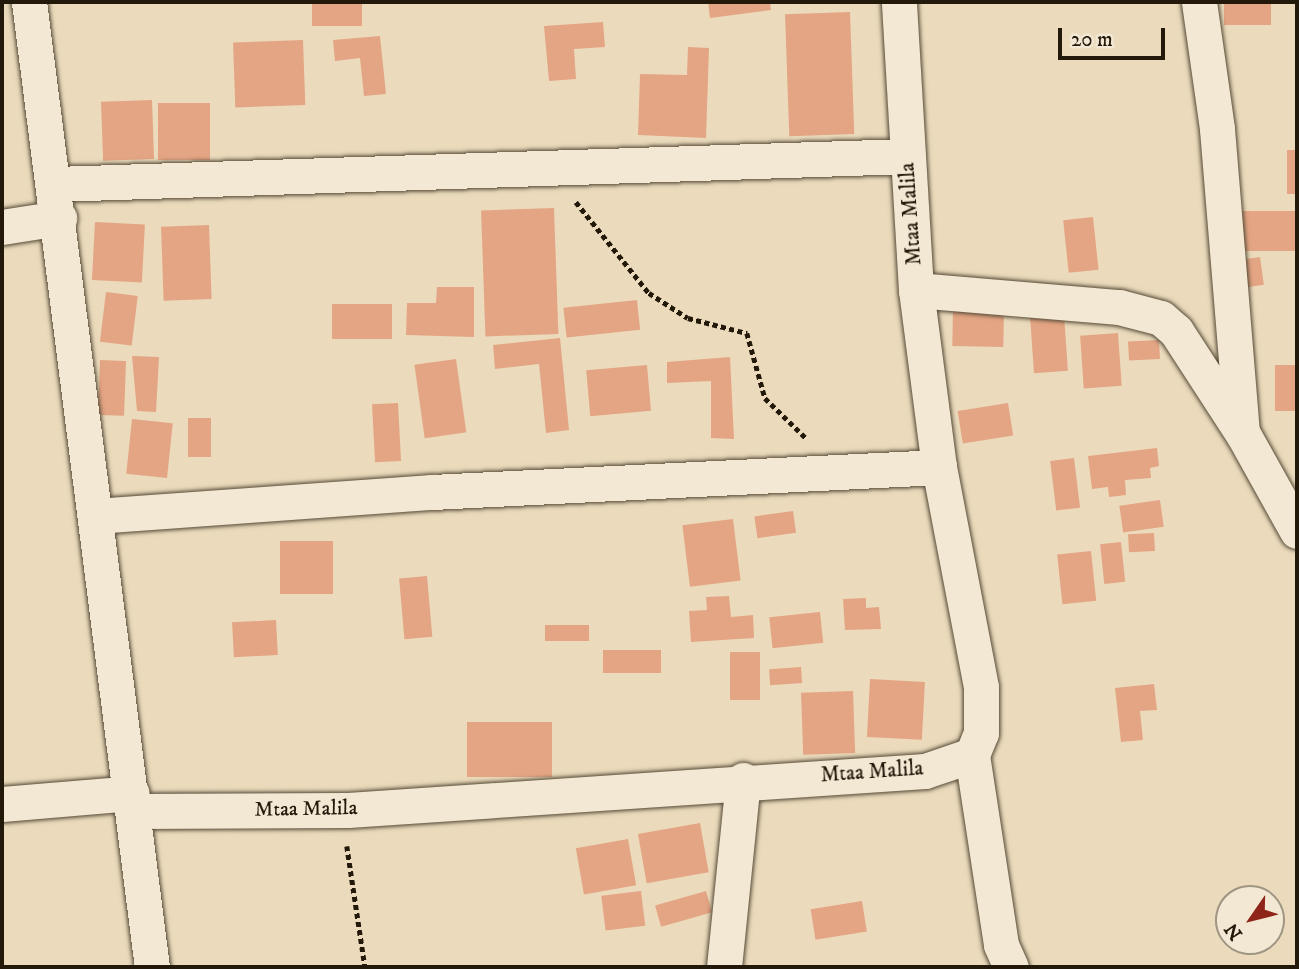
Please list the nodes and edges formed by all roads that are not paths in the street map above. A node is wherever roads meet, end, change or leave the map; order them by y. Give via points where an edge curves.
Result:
1 (29, 2) edge
2 (899, 2) edge
3 (1199, 2) edge
4 (907, 156) junction
5 (57, 201) junction
6 (2, 228) edge
7 (916, 290) junction
8 (1243, 435) junction
9 (939, 467) junction
10 (95, 516) junction
11 (1297, 531) edge
12 (972, 755) junction
13 (743, 780) junction
14 (134, 802) junction
15 (2, 804) edge
16 (152, 967) edge
17 (724, 967) edge
18 (1011, 967) edge

1 - 5 street
2 - 4 street, Mtaa Malila
3 - 8 street via 1217,130
4 - 5 street via 538,170
4 - 7 street, Mtaa Malila
5 - 6 street
5 - 10 street
7 - 8 street via 1119,307 1161,318 1176,331
7 - 9 street, Mtaa Malila
8 - 11 street
9 - 10 street via 432,492
9 - 12 street, Mtaa Malila via 981,687 981,733
10 - 14 street
12 - 13 street, Mtaa Malila via 925,771
12 - 18 street via 1001,945
13 - 14 street, Mtaa Malila via 348,810
13 - 17 street
14 - 15 street, Mtaa Malila
14 - 16 street

